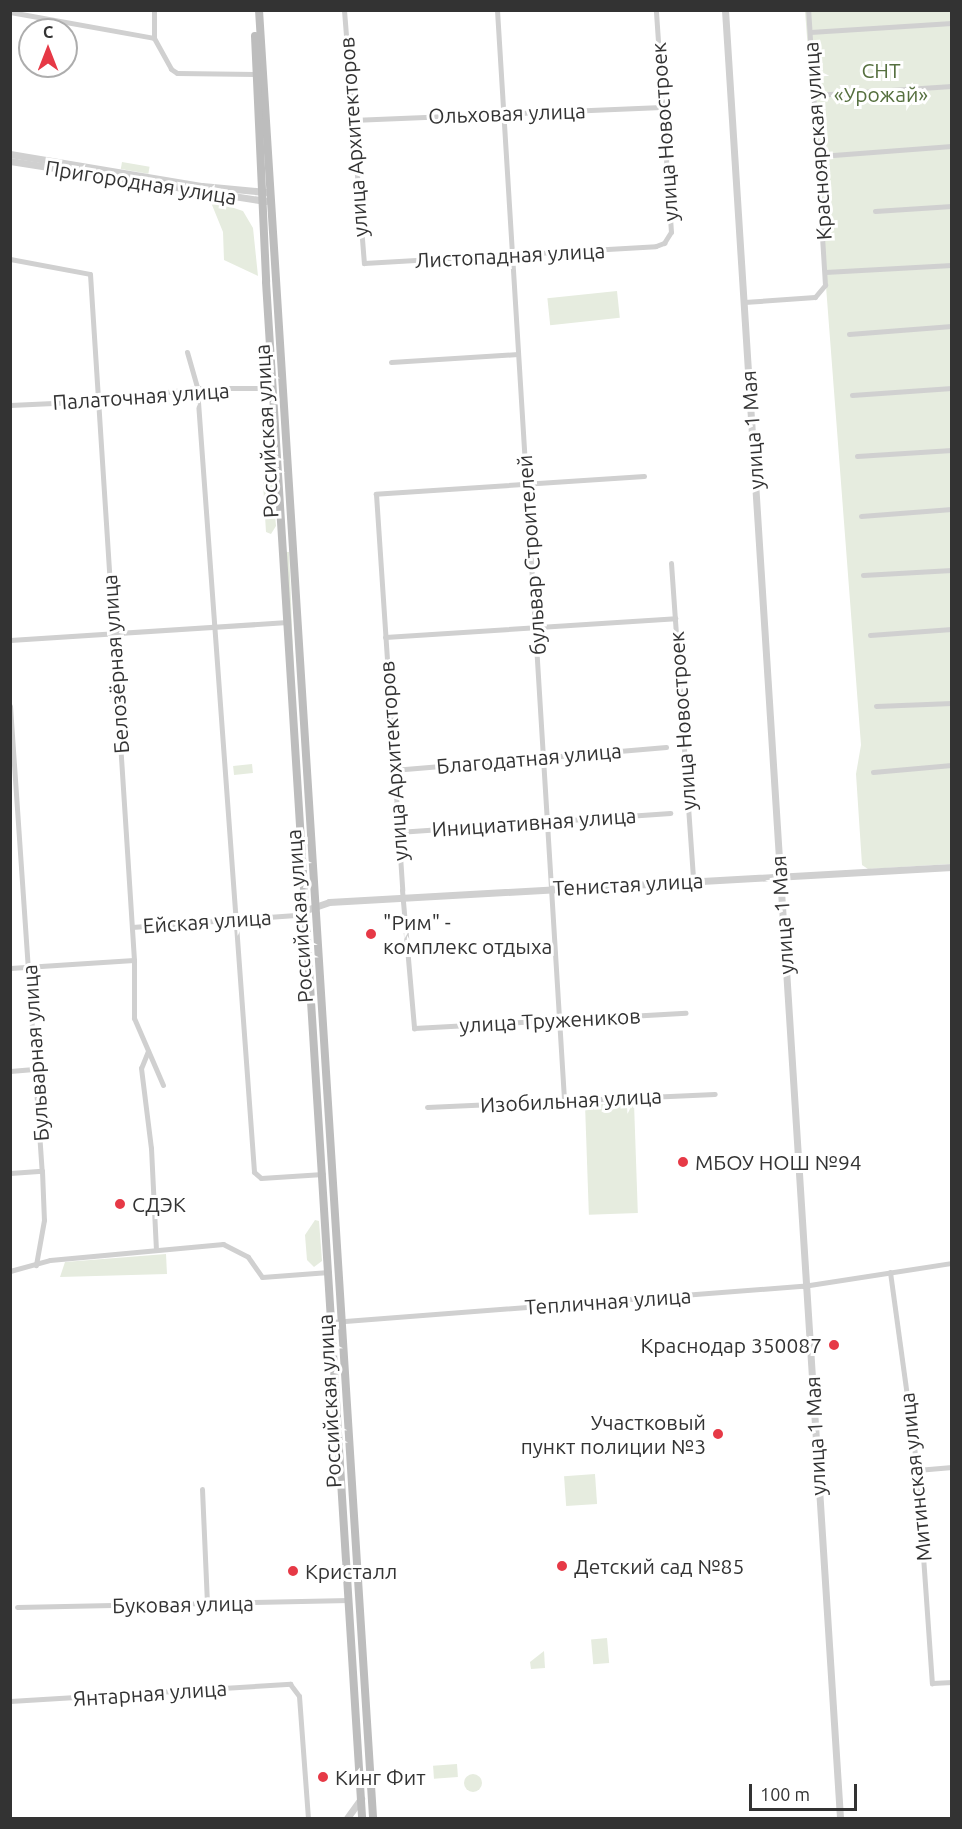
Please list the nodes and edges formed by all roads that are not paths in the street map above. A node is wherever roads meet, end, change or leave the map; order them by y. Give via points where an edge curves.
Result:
1 (51, 10) edge
2 (154, 10) edge
3 (254, 10) edge
4 (259, 10) edge
5 (344, 10) edge
6 (497, 10) edge
7 (656, 10) edge
8 (725, 10) edge
9 (808, 10) edge
10 (10, 12) edge
11 (51, 18) joint
12 (78, 23) edge
13 (951, 23) edge
14 (810, 32) junction
15 (154, 38) junction
16 (260, 74) junction
17 (951, 86) edge
18 (815, 95) junction
19 (662, 107) junction
20 (504, 113) junction
21 (352, 120) junction
22 (951, 146) edge
23 (10, 154) edge
24 (819, 156) junction
25 (10, 161) edge
26 (266, 192) junction
27 (262, 201) junction
28 (271, 202) junction
29 (951, 206) edge
30 (875, 211) dead end
31 (656, 246) joint
32 (513, 253) junction
33 (10, 259) edge
34 (364, 263) joint
35 (951, 265) edge
36 (825, 272) junction
37 (744, 302) junction
38 (951, 326) edge
39 (849, 334) dead end
40 (187, 352) dead end
41 (518, 354) junction
42 (391, 362) dead end
43 (272, 387) junction
44 (282, 387) junction
45 (197, 388) junction
46 (951, 388) edge
47 (852, 395) dead end
48 (97, 401) junction
49 (10, 405) edge
50 (951, 450) edge
51 (857, 456) dead end
52 (644, 476) dead end
53 (526, 483) junction
54 (951, 509) edge
55 (861, 516) dead end
56 (671, 562) dead end
57 (951, 570) edge
58 (863, 575) dead end
59 (675, 618) junction
60 (287, 622) junction
61 (215, 625) junction
62 (536, 628) junction
63 (951, 629) edge
64 (113, 632) junction
65 (870, 634) dead end
66 (385, 637) junction
67 (10, 640) edge
68 (951, 703) edge
69 (10, 706) edge
70 (876, 706) dead end
71 (666, 747) dead end
72 (544, 757) junction
73 (951, 765) edge
74 (393, 770) junction
75 (873, 772) dead end
76 (670, 813) dead end
77 (547, 820) junction
78 (398, 832) junction
79 (951, 867) edge
80 (780, 876) junction
81 (693, 880) junction
82 (552, 888) junction
83 (403, 898) junction
84 (317, 906) junction
85 (306, 912) junction
86 (236, 919) junction
87 (132, 927) junction
88 (134, 960) junction
89 (30, 967) junction
90 (10, 968) edge
91 (686, 1013) dead end
92 (558, 1019) junction
93 (414, 1028) joint
94 (148, 1051) junction
95 (34, 1069) junction
96 (10, 1071) edge
97 (163, 1085) dead end
98 (715, 1094) dead end
99 (564, 1100) junction
100 (427, 1107) dead end
101 (42, 1170) junction
102 (10, 1173) edge
103 (323, 1174) junction
104 (156, 1250) junction
105 (951, 1263) edge
106 (36, 1265) junction
107 (10, 1271) edge
108 (329, 1272) junction
109 (887, 1272) junction
110 (807, 1286) junction
111 (343, 1321) junction
112 (332, 1322) junction
113 (951, 1467) edge
114 (917, 1470) junction
115 (202, 1489) dead end
116 (349, 1600) junction
117 (207, 1604) junction
118 (16, 1607) dead end
119 (951, 1682) edge
120 (10, 1701) edge
121 (361, 1799) junction
122 (308, 1818) edge
123 (347, 1818) edge
124 (362, 1818) edge
125 (373, 1818) edge
126 (840, 1818) edge

1 - 11 street
2 - 15 street
3 - 16 main road, Российская улица
4 - 16 main road, Российская улица
5 - 21 street, улица Архитекторов
6 - 20 street, бульвар Строителей
7 - 19 street, улица Новостроек
8 - 37 street, улица 1 Мая
9 - 14 street, Красноярская улица
10 - 11 street
12 - 15 street
13 - 14 street
14 - 18 street, Красноярская улица
15 - 16 street via 177,73
16 - 26 main road, Российская улица
17 - 18 street
18 - 24 street, Красноярская улица
19 - 20 street, Ольховая улица
19 - 31 street, улица Новостроек via 671,232
20 - 21 street, Ольховая улица
20 - 32 street, бульвар Строителей
21 - 34 street, улица Архитекторов
22 - 24 street
23 - 26 street, Пригородная улица
24 - 36 street, Красноярская улица
25 - 27 street, Пригородная улица
26 - 27 main road, Российская улица
26 - 28 main road, Российская улица
27 - 28 street, Пригородная улица
27 - 43 main road, Российская улица
28 - 44 main road, Российская улица
29 - 30 street
31 - 32 street, Листопадная улица
32 - 34 street, Листопадная улица
32 - 41 street, бульвар Строителей
33 - 48 street, Белозёрная улица via 90,274
35 - 36 street
36 - 37 street via 825,285 815,297
37 - 80 street, улица 1 Мая
38 - 39 street
40 - 45 street
41 - 42 street
41 - 53 street, бульвар Строителей
43 - 44 main road
43 - 45 street, Палаточная улица
43 - 60 main road, Российская улица
44 - 84 main road, Российская улица
45 - 48 street, Палаточная улица
45 - 61 street
46 - 47 street
48 - 49 street, Палаточная улица
48 - 64 street, Белозёрная улица
50 - 51 street
52 - 53 street
53 - 62 street, бульвар Строителей
53 - 66 street, улица Архитекторов via 376,494
54 - 55 street
56 - 59 street, улица Новостроек
57 - 58 street
59 - 62 street
59 - 81 street, улица Новостроек
60 - 61 street
60 - 85 main road, Российская улица
61 - 64 street
61 - 86 street
62 - 66 street
62 - 72 street, бульвар Строителей
63 - 65 street
64 - 67 street
64 - 87 street, Белозёрная улица
66 - 74 street, улица Архитекторов
68 - 70 street
69 - 89 street, Бульварная улица
71 - 72 street, Благодатная улица
72 - 74 street, Благодатная улица
72 - 77 street, бульвар Строителей
73 - 75 street
74 - 78 street, улица Архитекторов
76 - 77 street, Инициативная улица
77 - 78 street, Инициативная улица
77 - 82 street, бульвар Строителей
78 - 83 street, улица Архитекторов
79 - 80 street, Тенистая улица
80 - 81 street, Тенистая улица
80 - 110 street, улица 1 Мая
81 - 82 street, Тенистая улица
82 - 83 street, Тенистая улица
82 - 92 street, бульвар Строителей
83 - 84 street, Тенистая улица
83 - 93 street, улица Архитекторов
84 - 85 street, Тенистая улица
84 - 111 main road, Российская улица
85 - 86 street, Ейская улица
85 - 103 main road, Российская улица
86 - 87 street, Ейская улица
86 - 103 street via 254,1172 261,1178
87 - 88 street, Белозёрная улица
88 - 89 street, Ейская улица
88 - 94 street, Белозёрная улица via 134,1018
89 - 90 street, Ейская улица
89 - 95 street, Бульварная улица
91 - 92 street, улица Тружеников
92 - 93 street, улица Тружеников
92 - 99 street, бульвар Строителей
94 - 97 street, Белозёрная улица
94 - 104 street via 141,1068 151,1148
95 - 96 street
95 - 101 street, Бульварная улица
98 - 99 street, Изобильная улица
99 - 100 street, Изобильная улица
101 - 102 street
101 - 106 street, Бульварная улица via 44,1220
103 - 108 main road, Российская улица
104 - 106 street via 50,1260
104 - 108 street via 223,1244 248,1257 262,1277
105 - 109 street, Тепличная улица
106 - 107 street
108 - 112 main road, Российская улица
109 - 110 street, Тепличная улица
109 - 114 street, Митинская улица
110 - 111 street, Тепличная улица
110 - 126 street, улица 1 Мая
111 - 112 street, Тепличная улица
111 - 125 main road, Российская улица
112 - 116 main road, Российская улица
113 - 114 street
114 - 119 street, Митинская улица via 932,1683
115 - 117 street
116 - 117 street, Буковая улица
116 - 121 main road, Российская улица
117 - 118 street, Буковая улица
120 - 122 street, Янтарная улица via 290,1684 299,1696
121 - 123 street
121 - 124 main road, Российская улица

